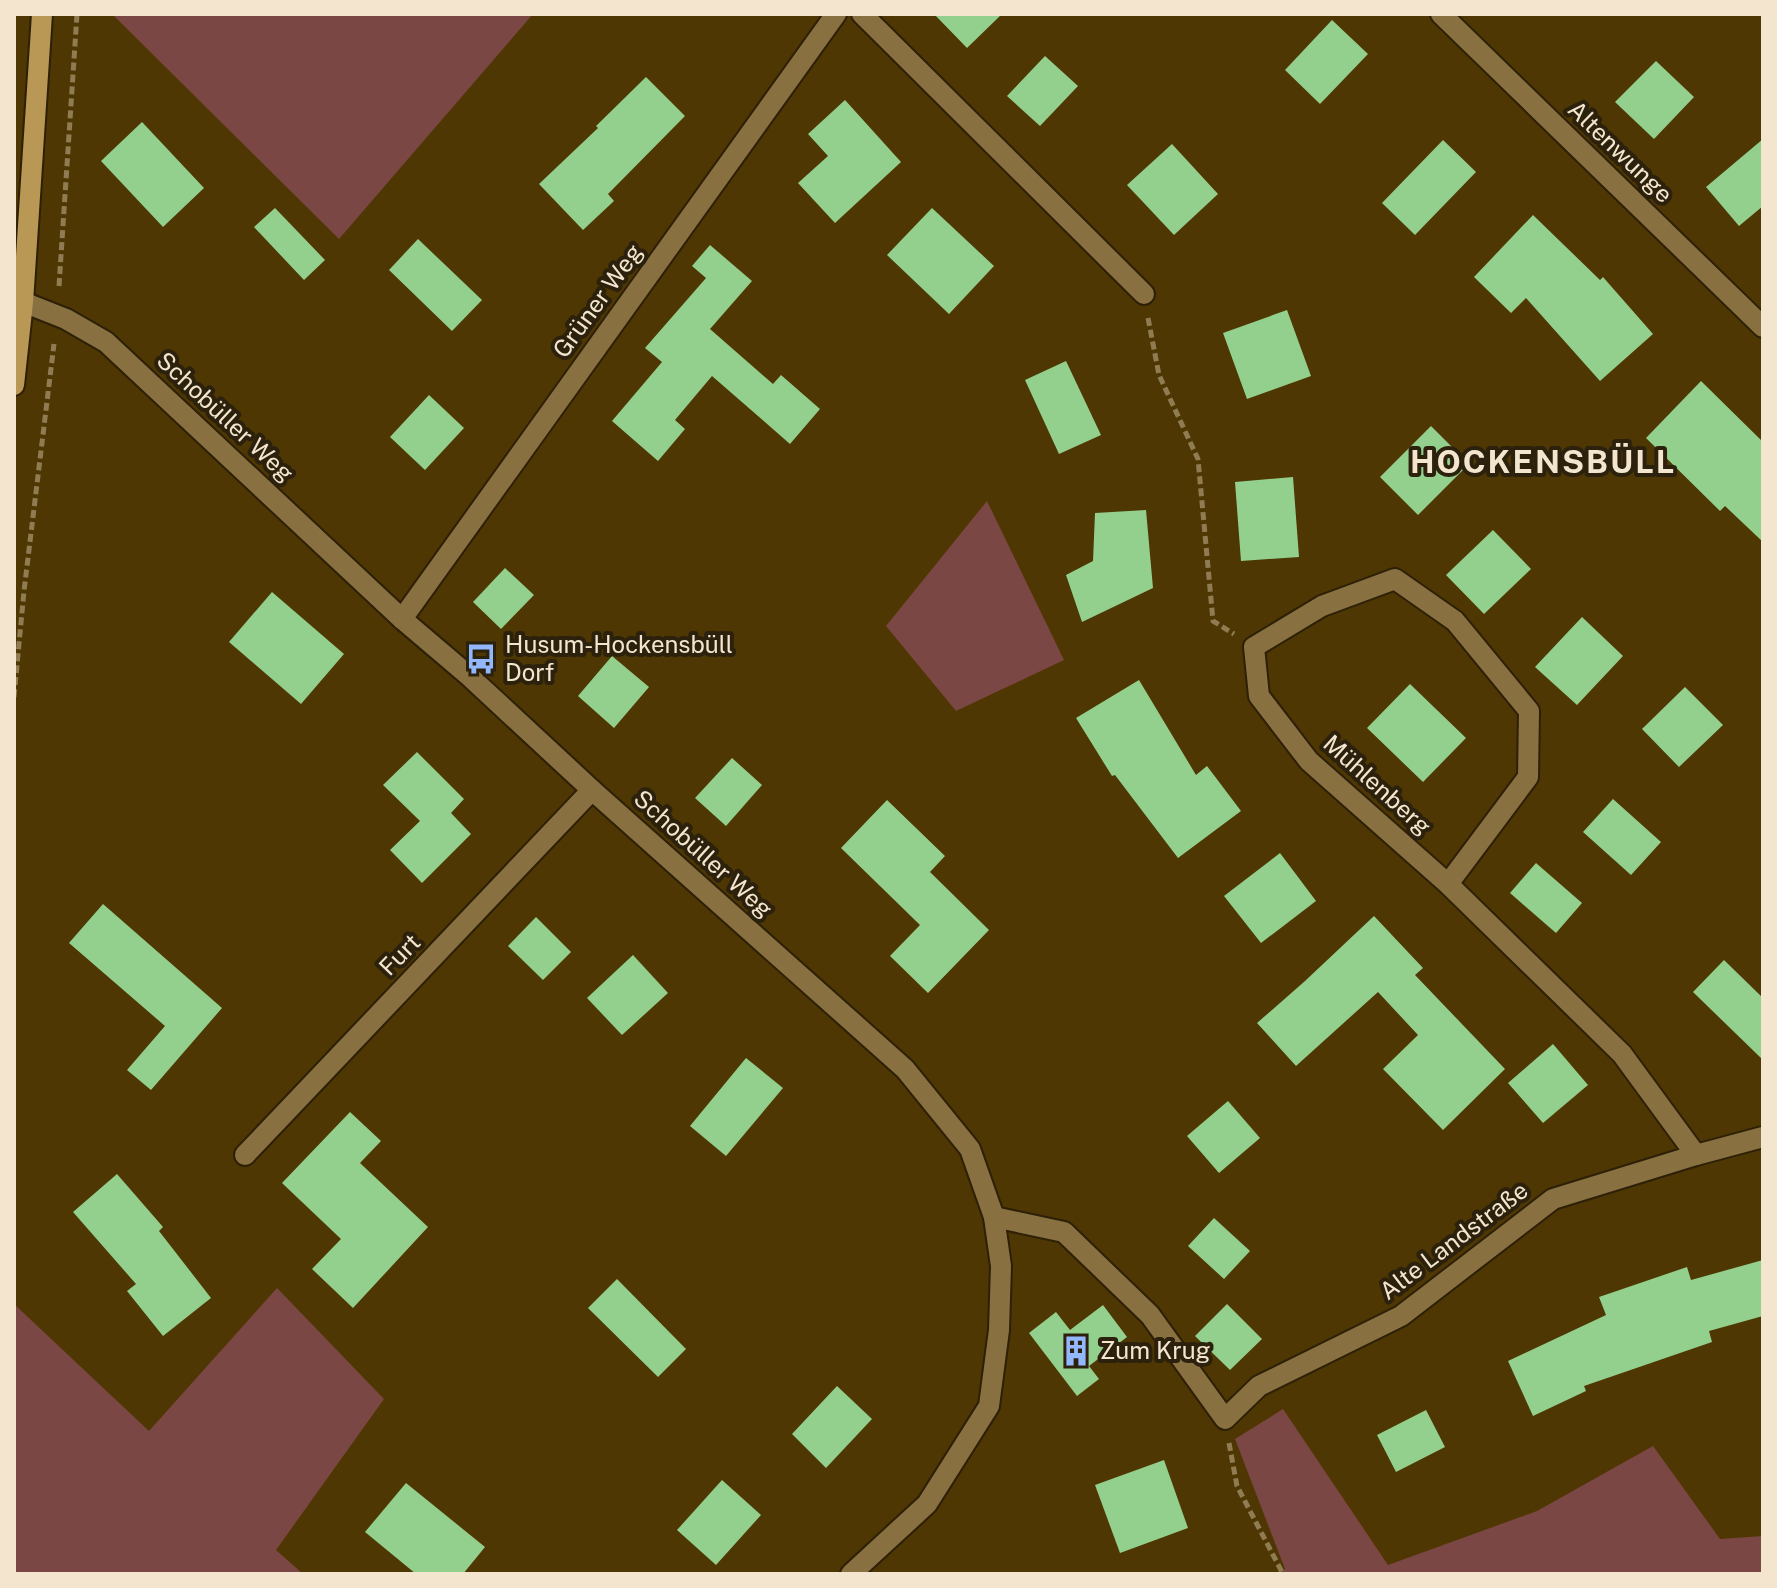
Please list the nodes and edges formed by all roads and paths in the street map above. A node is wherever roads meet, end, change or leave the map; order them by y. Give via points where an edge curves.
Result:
1 (42, 14) edge
2 (77, 14) edge
3 (836, 14) edge
4 (862, 14) edge
5 (1441, 14) edge
6 (21, 230) edge
7 (1144, 294) joint
8 (23, 302) junction
9 (57, 316) junction
10 (1763, 327) edge
11 (14, 385) edge
12 (402, 619) junction
13 (1254, 647) junction
14 (14, 697) edge
15 (592, 790) junction
16 (1448, 884) junction
17 (1763, 1137) edge
18 (245, 1155) dead end
19 (1696, 1155) junction
20 (994, 1217) junction
21 (1225, 1419) junction
22 (851, 1574) edge
23 (1283, 1574) edge

1 - 6 main road
2 - 9 path
3 - 12 street, Grüner Weg
4 - 7 street
5 - 10 street, Altenwunge
6 - 8 main road
7 - 13 path via 1159,375 1198,459 1213,621
8 - 9 street, Schobüller Weg
8 - 11 main road
9 - 12 street, Schobüller Weg via 106,342
9 - 14 path
12 - 15 street, Schobüller Weg
13 - 16 street, Mühlenberg via 1259,696 1309,761
13 - 16 street via 1322,606 1395,579 1455,621 1529,711 1528,777
15 - 18 street, Furt
15 - 20 street, Schobüller Weg via 905,1069 970,1149
16 - 19 street, Mühlenberg via 1622,1054
17 - 19 street, Alte Landstraße
19 - 21 street, Alte Landstraße via 1553,1199 1401,1316 1259,1386
20 - 21 street via 1064,1232 1150,1315
20 - 22 street, Schobüller Weg via 1001,1266 989,1406 927,1504
21 - 23 path via 1237,1486

